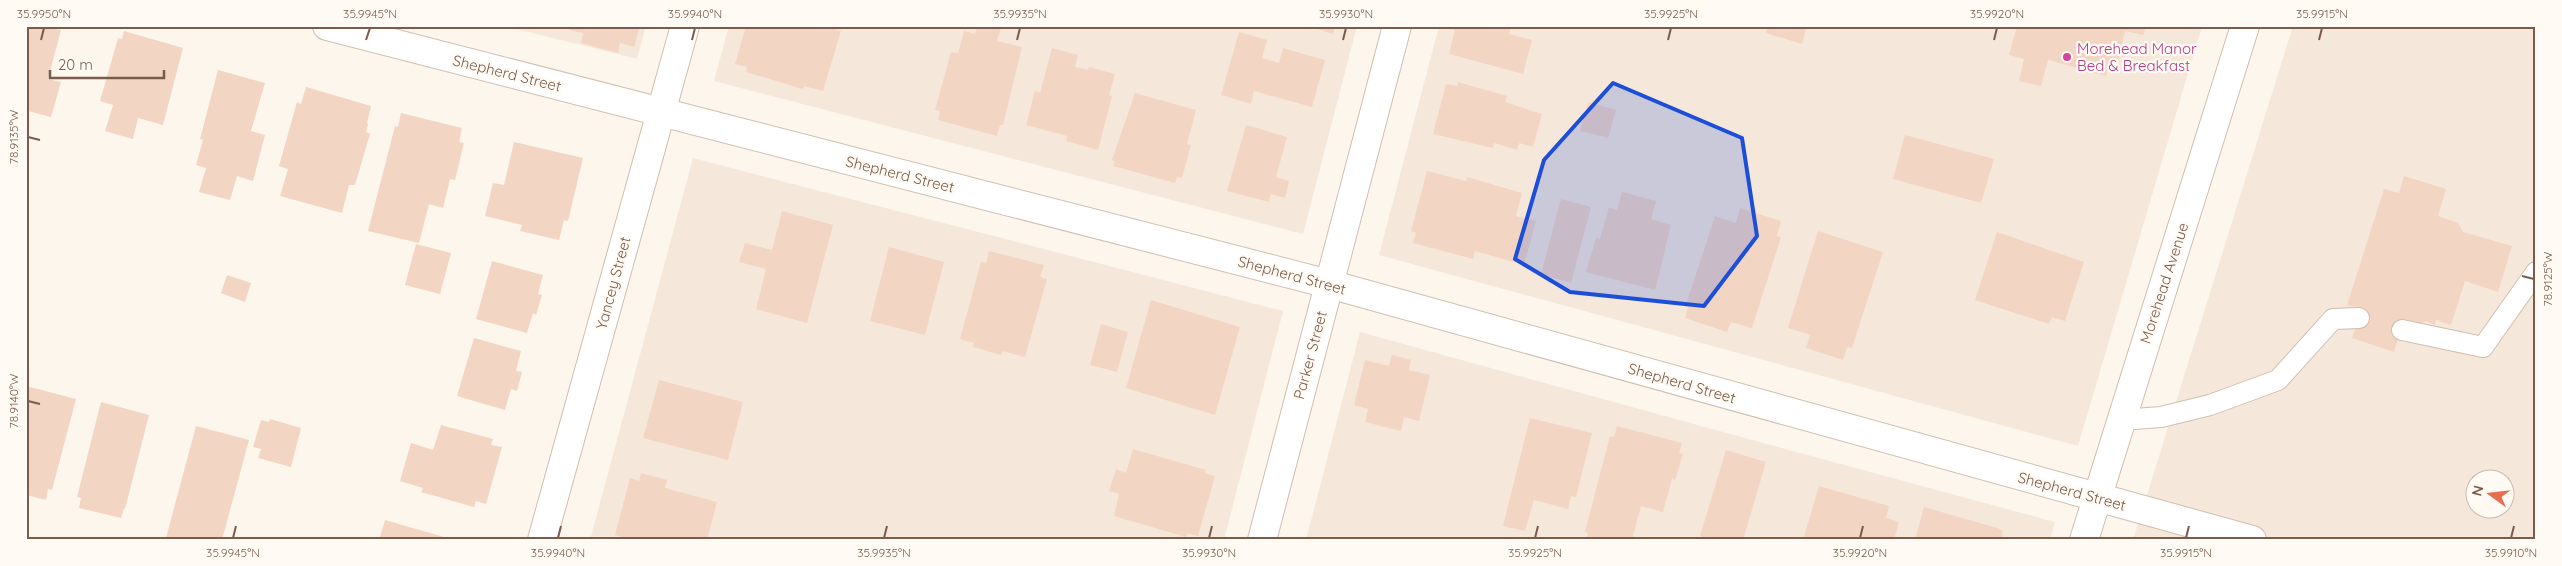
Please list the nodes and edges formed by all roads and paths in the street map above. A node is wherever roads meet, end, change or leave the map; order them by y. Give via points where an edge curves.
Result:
1 (327, 26) edge
2 (685, 26) edge
3 (1397, 26) edge
4 (2245, 26) edge
5 (661, 112) junction
6 (2536, 272) edge
7 (1329, 284) junction
8 (2359, 318) dead end
9 (2402, 330) dead end
10 (2121, 420) junction
11 (2097, 498) junction
12 (542, 540) edge
13 (1262, 540) edge
14 (2084, 540) edge
15 (2252, 540) edge

1 - 5 street, Shepherd Street
2 - 5 street, Yancey Street
3 - 7 street, Parker Street
4 - 10 street, Morehead Avenue
5 - 7 street, Shepherd Street
5 - 12 street, Yancey Street
6 - 9 lane via 2483,347
7 - 11 street, Shepherd Street
7 - 13 street, Parker Street
8 - 10 lane via 2333,319 2278,380 2161,417
10 - 11 street, Morehead Avenue
11 - 14 street, Morehead Avenue
11 - 15 street, Shepherd Street

